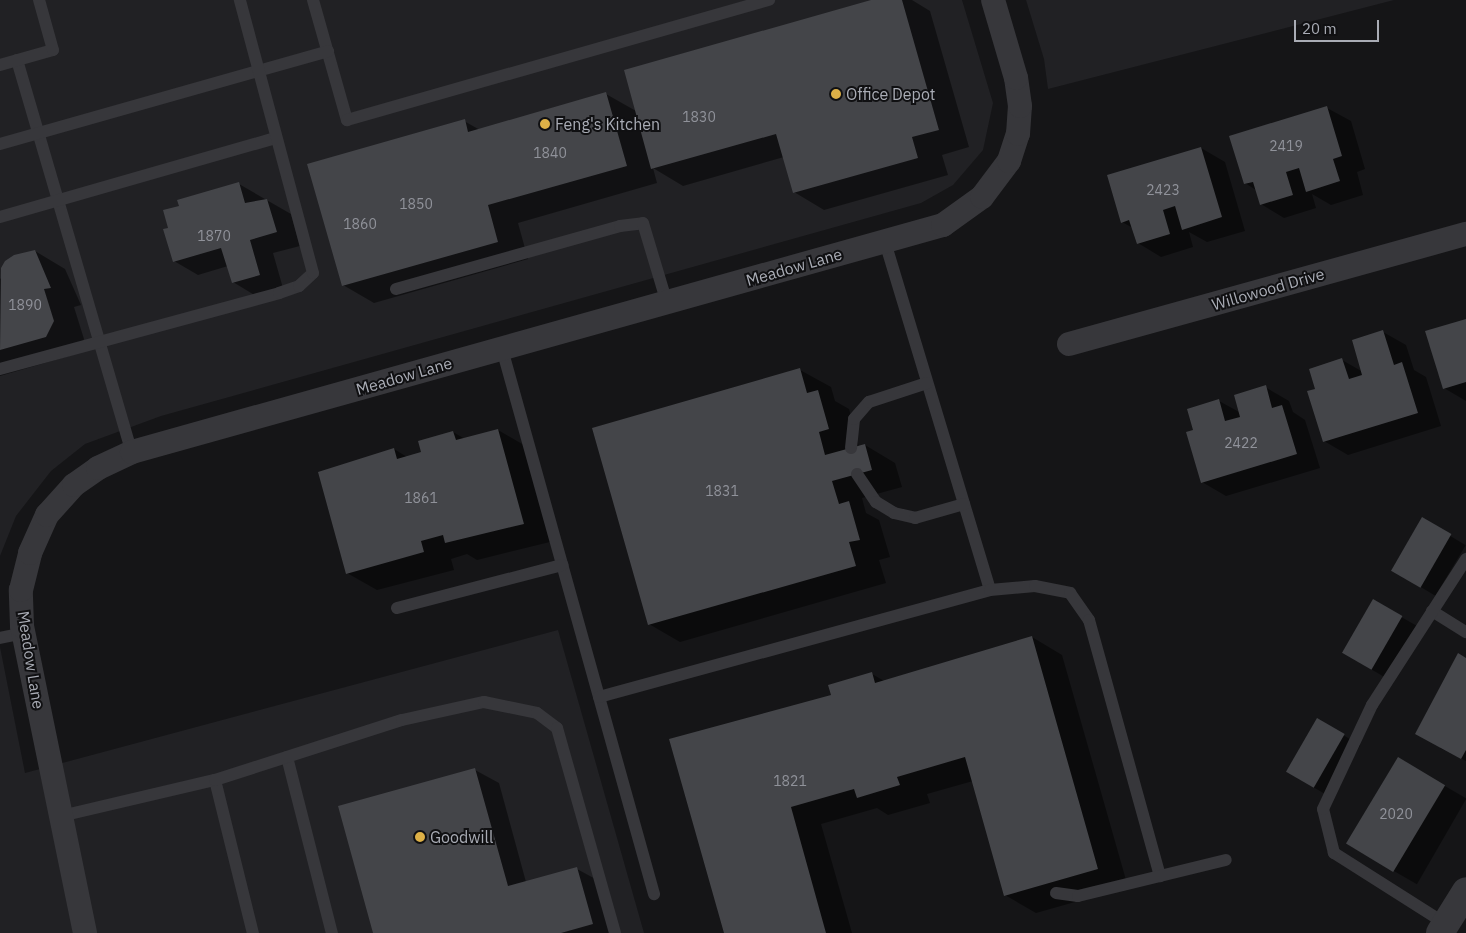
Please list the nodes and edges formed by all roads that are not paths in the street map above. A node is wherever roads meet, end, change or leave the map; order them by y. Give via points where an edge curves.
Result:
1 (39, 0) edge
2 (240, 0) edge
3 (313, 0) edge
4 (769, 0) edge
5 (993, 0) edge
6 (729, 6) edge
7 (328, 51) junction
8 (17, 60) junction
9 (0, 65) edge
10 (258, 71) junction
11 (38, 133) junction
12 (276, 138) junction
13 (0, 144) edge
14 (57, 200) junction
15 (0, 217) edge
16 (1466, 234) edge
17 (885, 242) junction
18 (396, 289) dead end
19 (667, 303) junction
20 (100, 343) junction
21 (1069, 344) dead end
22 (502, 349) junction
23 (0, 369) edge
24 (927, 383) junction
25 (850, 448) dead end
26 (132, 452) junction
27 (857, 474) dead end
28 (964, 504) junction
29 (1466, 559) edge
30 (562, 565) junction
31 (990, 590) junction
32 (397, 608) dead end
33 (1432, 611) junction
34 (1466, 632) edge
35 (24, 633) junction
36 (0, 638) edge
37 (599, 697) junction
38 (287, 757) junction
39 (215, 780) junction
40 (61, 816) junction
41 (1226, 860) dead end
42 (1160, 876) junction
43 (1466, 891) edge
44 (1056, 893) dead end
45 (654, 894) dead end
46 (1443, 928) edge
47 (614, 931) edge
48 (85, 933) edge
49 (253, 933) edge
50 (332, 933) edge

1 - 8 lane via 53,50
2 - 10 lane
3 - 7 lane
4 - 6 lane
5 - 17 street, Meadow Lane via 1016,78 1020,106 1018,134 1009,161 982,197 965,212 943,225
6 - 7 lane via 346,120
7 - 10 lane
8 - 9 lane
8 - 11 lane
10 - 11 lane
10 - 12 lane
11 - 13 lane
11 - 14 lane
12 - 14 lane
12 - 20 lane via 313,273 299,286 279,293
14 - 15 lane
14 - 20 lane
16 - 21 street, Willowood Drive
17 - 19 street, Meadow Lane
17 - 24 lane
18 - 19 lane via 620,226 643,223
19 - 22 street, Meadow Lane
20 - 23 lane
20 - 26 lane
22 - 26 street, Meadow Lane
22 - 30 lane
24 - 25 lane via 869,402 854,419
24 - 28 lane
26 - 35 street, Meadow Lane via 82,480 47,515 30,553 22,590
27 - 28 lane via 876,502 894,513 915,518
28 - 31 lane
29 - 33 lane
30 - 32 lane
30 - 37 lane
31 - 37 lane
31 - 42 lane via 1035,586 1070,592 1089,620
33 - 34 lane
33 - 46 lane via 1372,704 1323,809 1334,853
35 - 36 lane
35 - 40 street, Meadow Lane
37 - 45 lane
38 - 39 lane
38 - 47 lane via 402,720 484,702 537,714 556,728
38 - 50 lane
39 - 40 lane
39 - 49 lane
40 - 48 street, Meadow Lane
41 - 42 lane
42 - 44 lane via 1078,896
43 - 46 street

